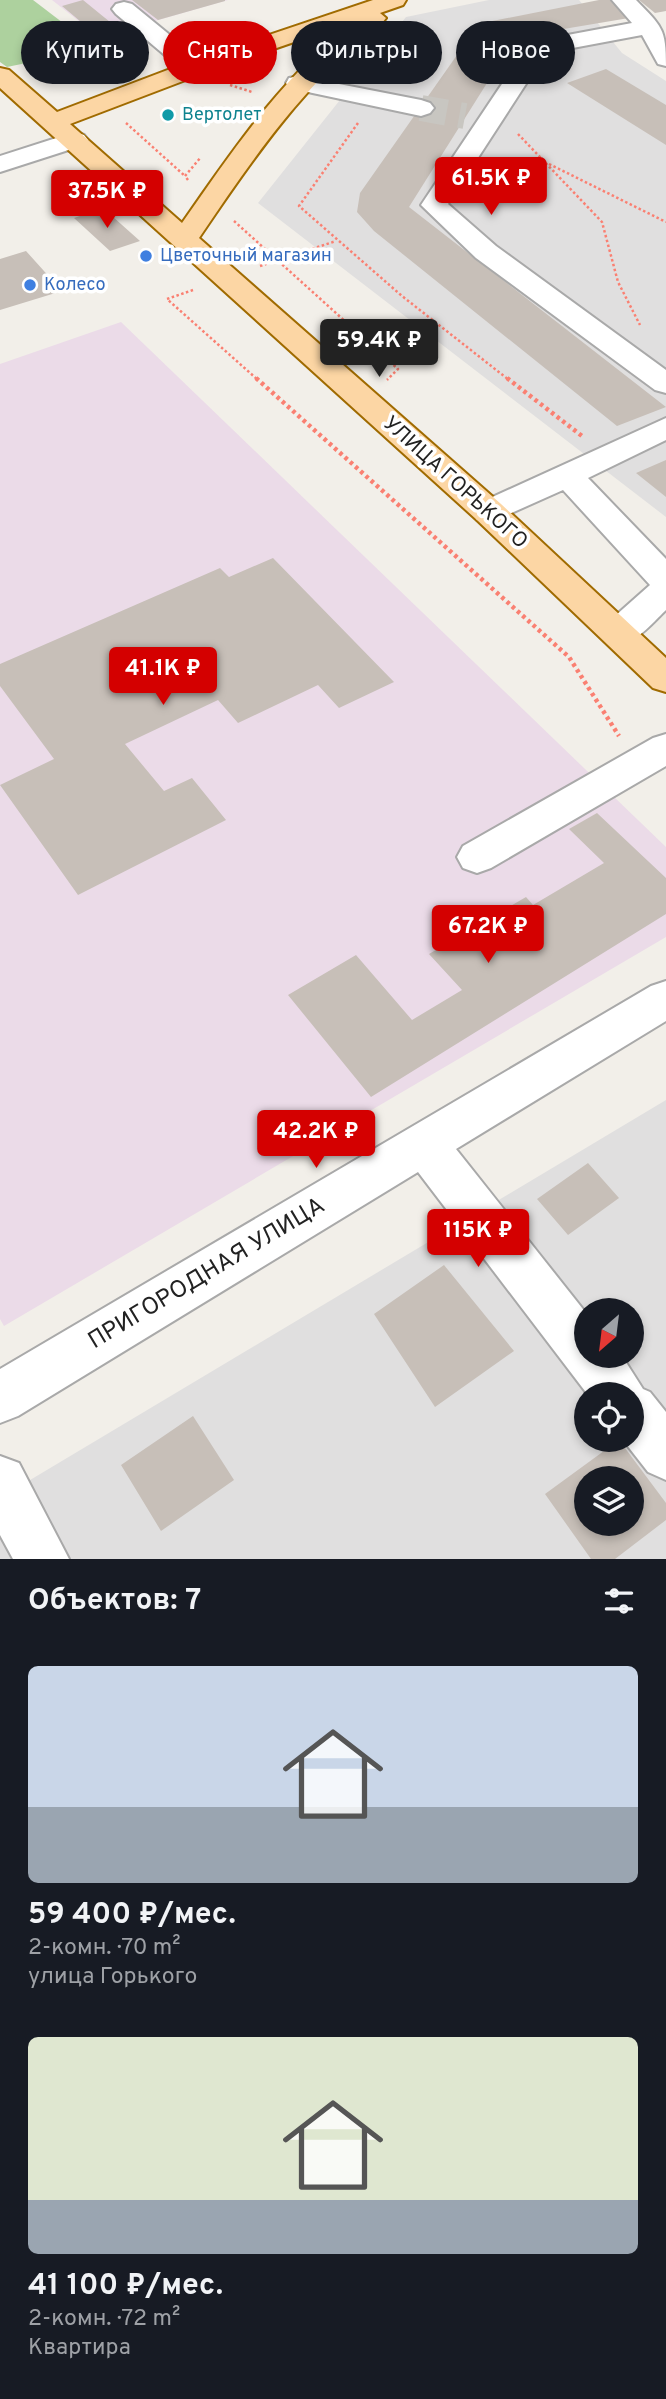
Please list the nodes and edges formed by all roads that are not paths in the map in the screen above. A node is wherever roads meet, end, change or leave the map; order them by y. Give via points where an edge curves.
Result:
1 (395, 0) edge
2 (404, 0) edge
3 (623, 0) edge
4 (124, 9) dead end
5 (369, 21) edge
6 (649, 27) junction
7 (277, 40) edge
8 (163, 41) edge
9 (666, 59) edge
10 (0, 75) edge
11 (163, 83) edge
12 (297, 84) edge
13 (303, 84) edge
14 (421, 108) tunnel mouth
15 (64, 131) junction
16 (0, 164) edge
17 (185, 238) junction
18 (666, 384) edge
19 (666, 428) edge
20 (567, 475) junction
21 (489, 512) junction
22 (666, 580) edge
23 (666, 590) edge
24 (619, 633) junction
25 (666, 679) edge
26 (652, 756) edge
27 (477, 857) dead end
28 (666, 999) edge
29 (425, 1144) junction
30 (574, 1336) edge
31 (599, 1368) edge
32 (610, 1382) edge
33 (0, 1398) edge
34 (644, 1426) edge
35 (666, 1454) edge
36 (0, 1482) edge
37 (42, 1559) edge

1 - 7 main road
2 - 5 main road
3 - 6 street
4 - 8 street
6 - 9 street
6 - 18 street via 538,47 477,118 434,205 486,252
10 - 15 main road, УЛИЦА ГОРЬКОГО
11 - 15 main road
12 - 17 main road
13 - 14 street
15 - 16 street
15 - 17 main road, УЛИЦА ГОРЬКОГО
17 - 21 main road, УЛИЦА ГОРЬКОГО
19 - 20 street
20 - 21 street
20 - 22 street
21 - 24 main road, УЛИЦА ГОРЬКОГО
23 - 24 street
24 - 25 main road, УЛИЦА ГОРЬКОГО
26 - 27 street
28 - 29 street, ПРИГОРОДНАЯ УЛИЦА
29 - 30 street
29 - 33 street, ПРИГОРОДНАЯ УЛИЦА
31 - 32 street
34 - 35 street
36 - 37 street

